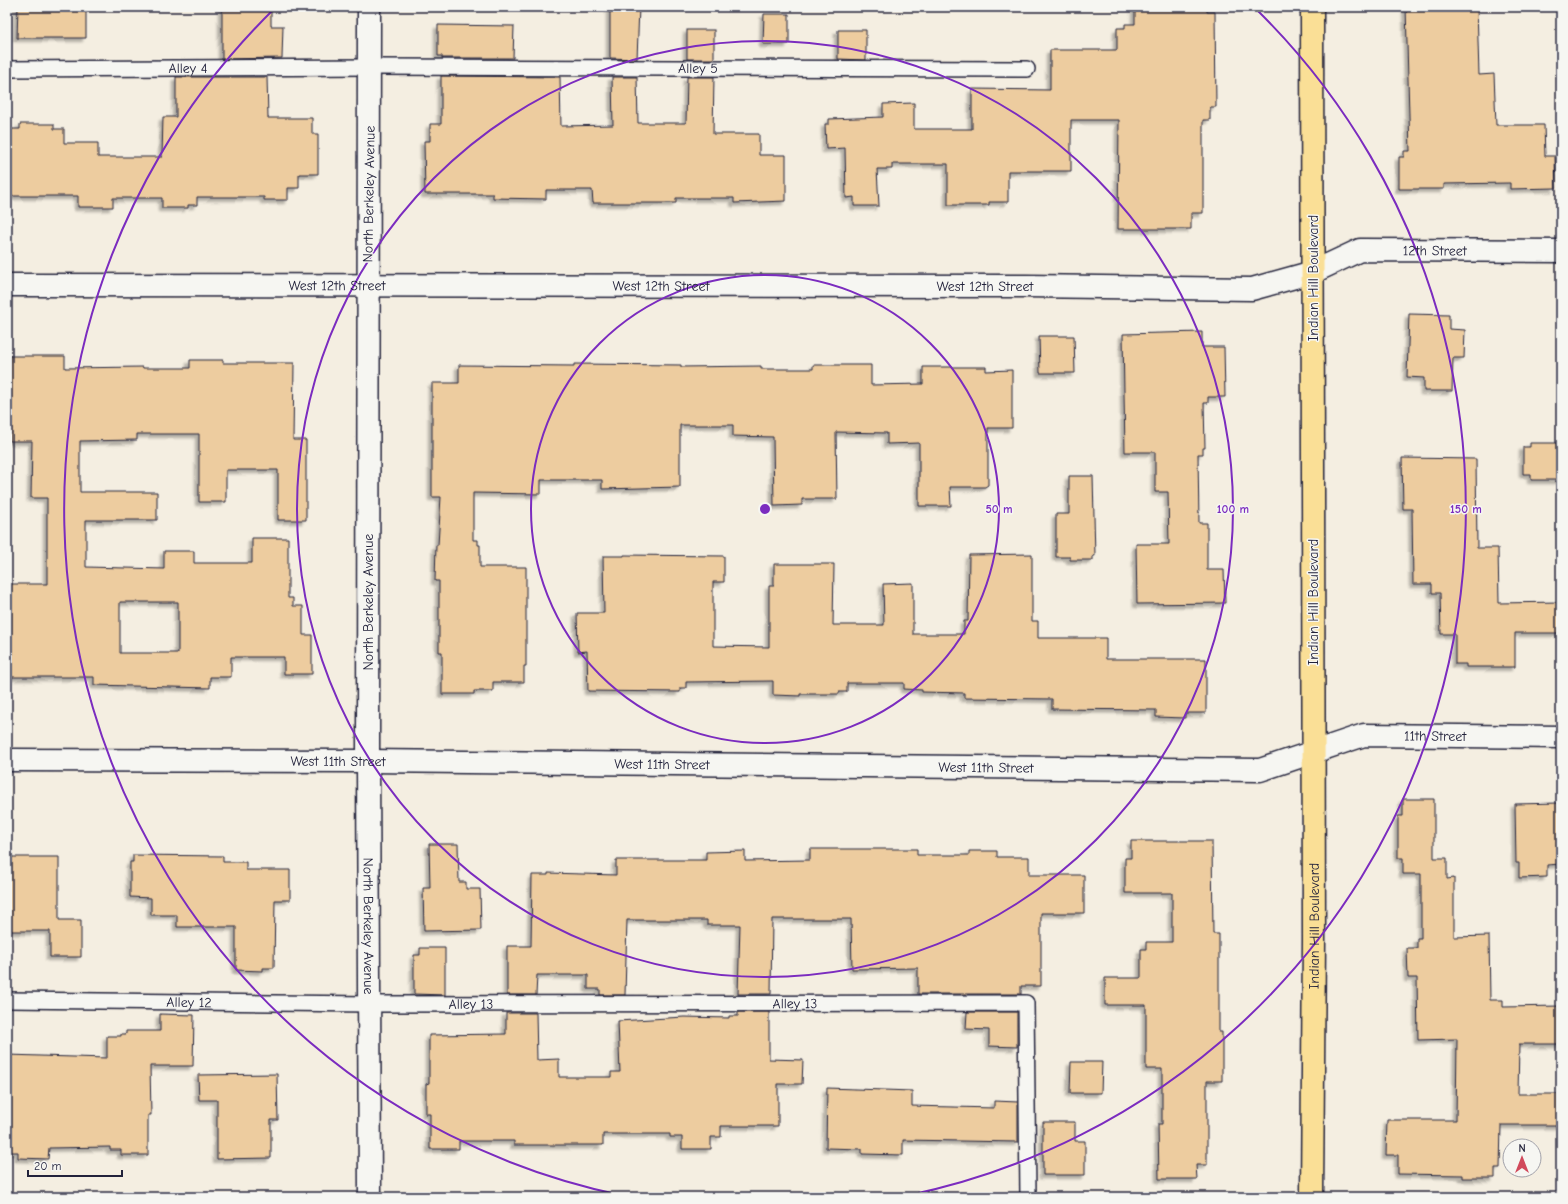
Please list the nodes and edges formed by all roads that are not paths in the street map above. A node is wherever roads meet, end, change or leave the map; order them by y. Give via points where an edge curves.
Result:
1 (369, 7) edge
2 (1312, 7) edge
3 (370, 67) junction
4 (7, 69) edge
5 (1027, 69) dead end
6 (1561, 251) edge
7 (1313, 272) junction
8 (7, 285) edge
9 (368, 286) junction
10 (1561, 737) edge
11 (1313, 752) junction
12 (7, 760) edge
13 (368, 761) junction
14 (7, 1000) edge
15 (371, 1004) junction
16 (370, 1197) edge
17 (1028, 1197) edge
18 (1312, 1197) edge

1 - 3 street, North Berkeley Avenue
2 - 7 main road, Indian Hill Boulevard
3 - 4 lane, Alley 4
3 - 5 lane, Alley 5
3 - 9 street, North Berkeley Avenue
6 - 7 street, 12th Street via 1360,250
7 - 9 street, West 12th Street via 1252,289 1026,286
7 - 11 main road, Indian Hill Boulevard
8 - 9 street, West 12th Street
9 - 13 street, North Berkeley Avenue
10 - 11 street, 11th Street via 1364,735
11 - 13 street, West 11th Street via 1260,770
11 - 18 main road, Indian Hill Boulevard
12 - 13 street, West 11th Street
13 - 15 street, North Berkeley Avenue
14 - 15 lane, Alley 12
15 - 16 street, North Berkeley Avenue
15 - 17 lane, Alley 13 via 1026,1002

